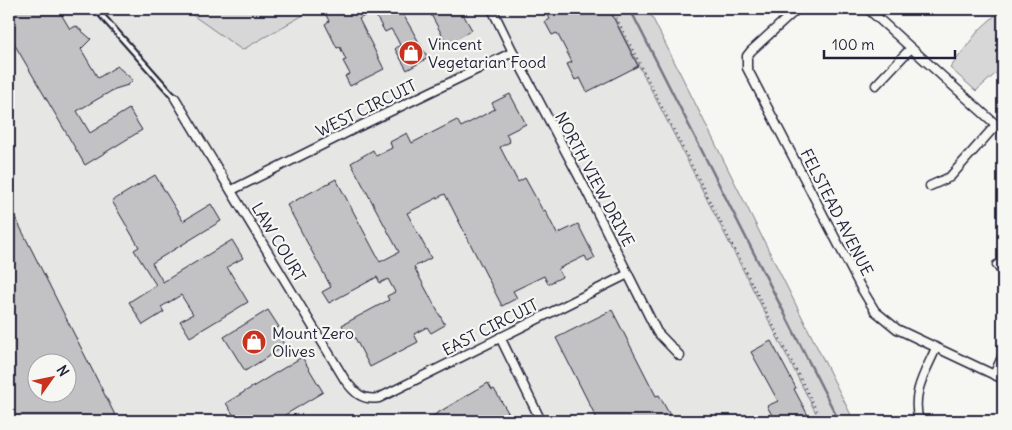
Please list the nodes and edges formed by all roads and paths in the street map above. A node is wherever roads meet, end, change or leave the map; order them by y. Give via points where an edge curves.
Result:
1 (96, 9) edge
2 (492, 9) edge
3 (612, 9) edge
4 (797, 9) edge
5 (868, 9) edge
6 (912, 48) junction
7 (513, 52) junction
8 (876, 85) dead end
9 (176, 98) joint
10 (996, 125) junction
11 (1003, 131) edge
12 (930, 186) dead end
13 (232, 190) junction
14 (996, 265) dead end
15 (628, 274) junction
16 (1003, 274) edge
17 (500, 337) junction
18 (936, 348) junction
19 (1003, 354) edge
20 (680, 356) dead end
21 (994, 375) junction
22 (1003, 379) edge
23 (363, 398) joint
24 (541, 421) edge
25 (822, 421) edge
26 (919, 421) edge

1 - 9 lane
2 - 7 street, NORTH VIEW DRIVE
3 - 25 path
4 - 18 street, FELSTEAD AVENUE via 751,51 747,56 747,68 867,300 875,311 898,329
5 - 6 street
6 - 8 street
6 - 10 street
7 - 13 street, WEST CIRCUIT
7 - 15 street, NORTH VIEW DRIVE
9 - 13 street, LAW COURT
10 - 11 street
10 - 12 street via 950,177
13 - 23 street, LAW COURT via 345,380
14 - 16 street
15 - 17 street, EAST CIRCUIT
15 - 20 street, NORTH VIEW DRIVE via 657,332
17 - 23 street, EAST CIRCUIT via 379,398
17 - 24 street
18 - 21 street, FELSTEAD AVENUE
18 - 26 street via 917,393
19 - 21 street
21 - 22 street, FELSTEAD AVENUE

